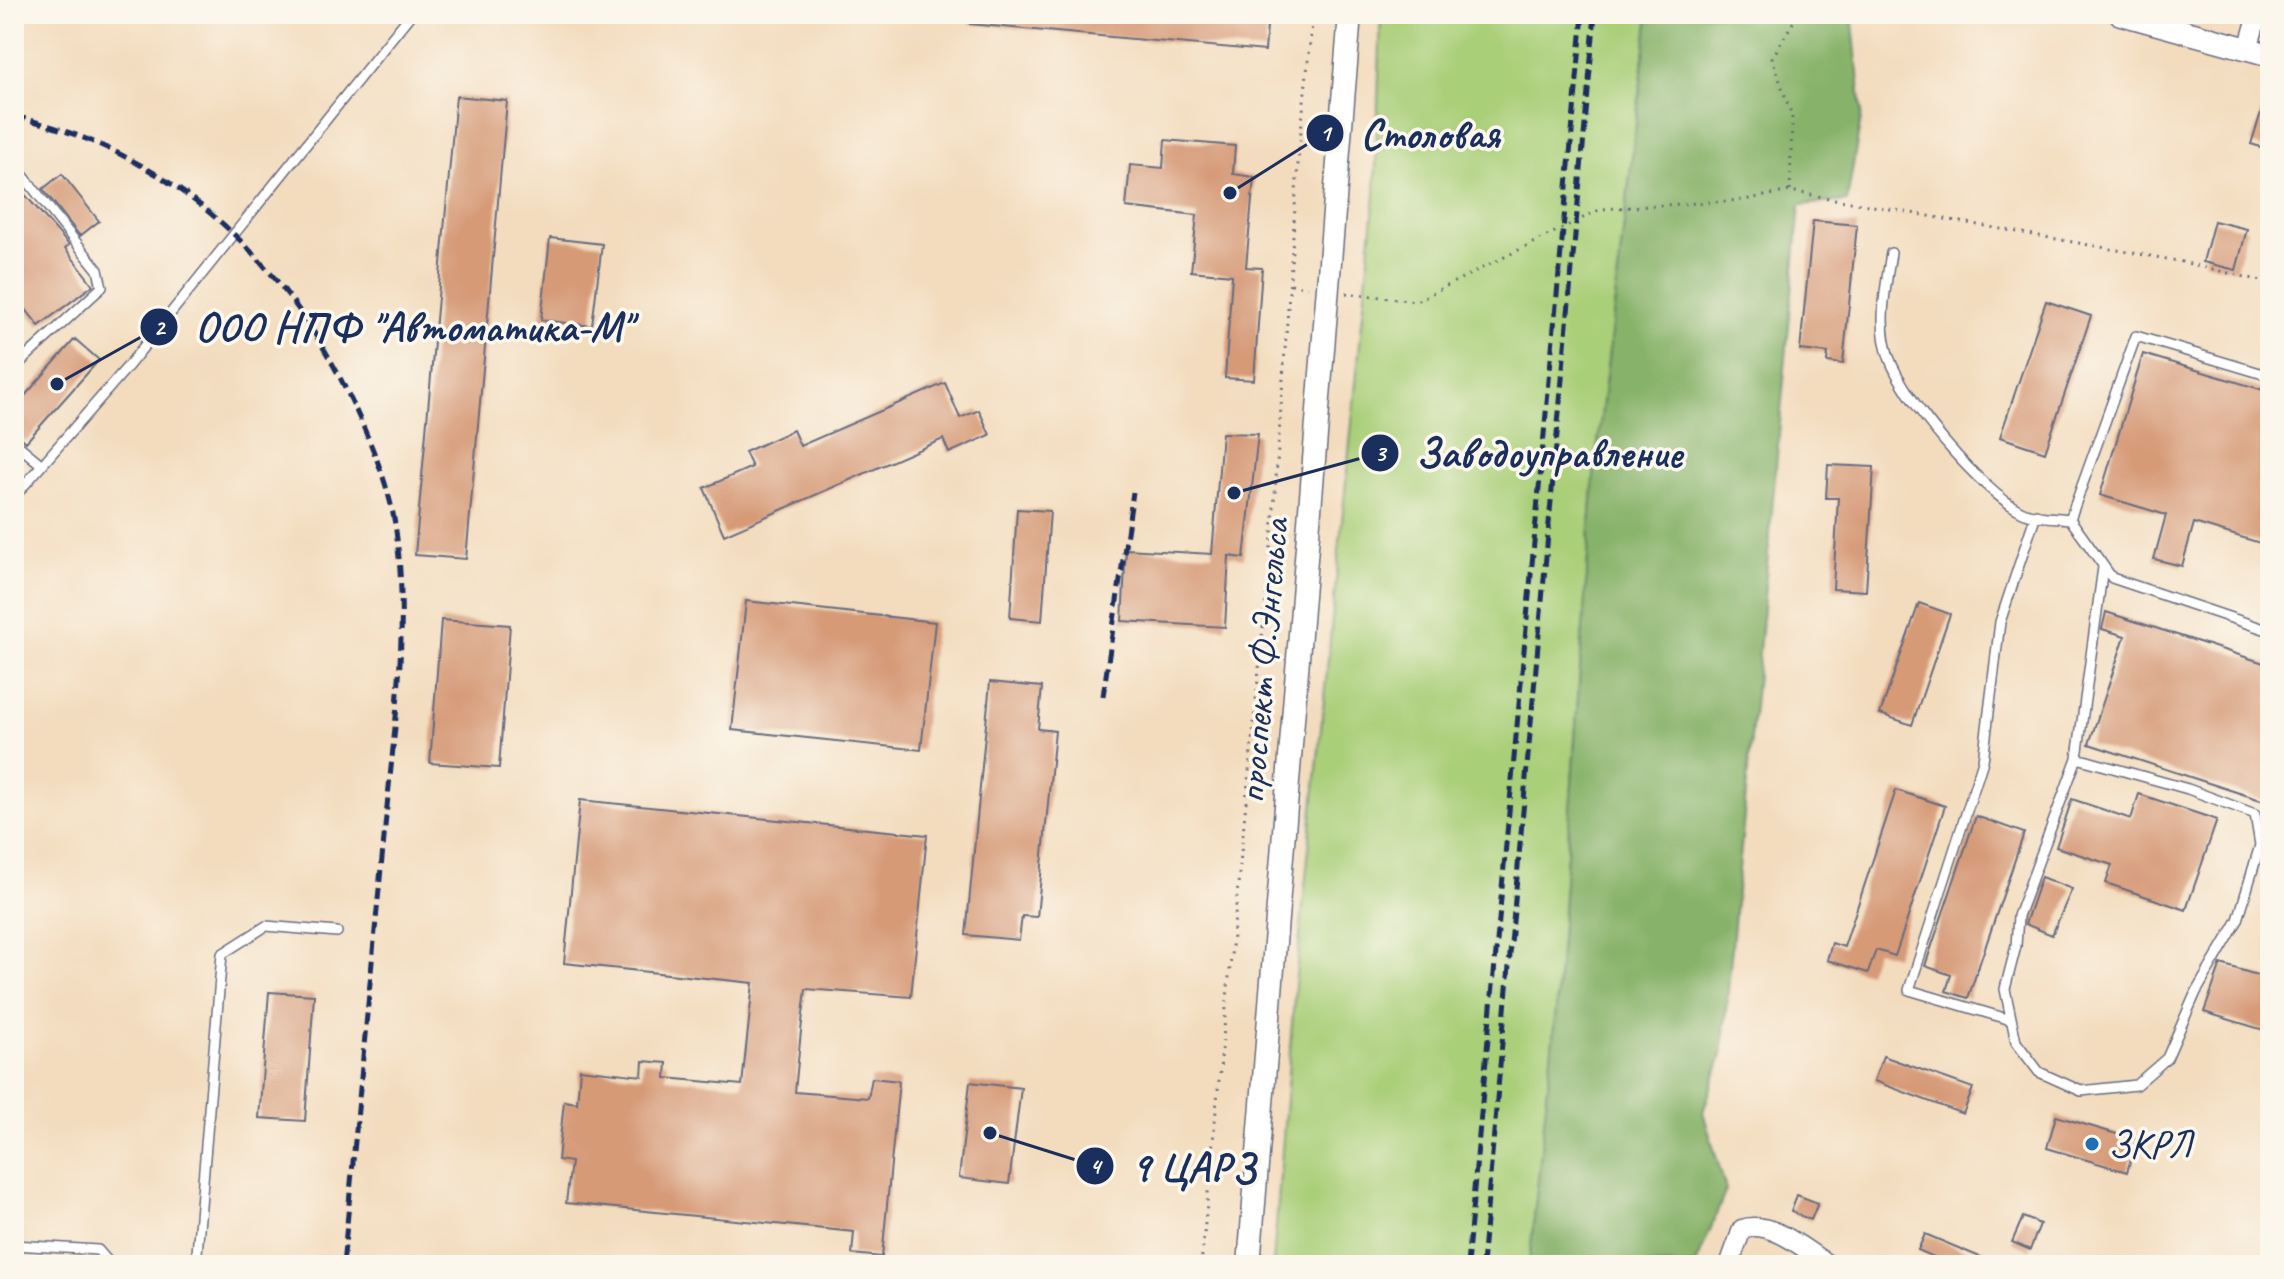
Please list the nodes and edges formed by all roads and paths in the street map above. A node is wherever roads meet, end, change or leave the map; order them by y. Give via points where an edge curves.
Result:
1 (411, 14) edge
2 (1313, 14) edge
3 (1350, 14) edge
4 (1798, 14) edge
5 (2121, 14) edge
6 (2258, 14) edge
7 (2259, 52) edge
8 (14, 170) edge
9 (1790, 191) junction
10 (1891, 253) dead end
11 (2270, 283) edge
12 (1289, 284) junction
13 (1329, 291) junction
14 (14, 368) edge
15 (2270, 376) edge
16 (14, 442) edge
17 (42, 465) junction
18 (14, 497) edge
19 (2036, 514) junction
20 (2070, 519) junction
21 (2103, 567) junction
22 (2270, 631) edge
23 (2077, 758) junction
24 (2265, 847) edge
25 (337, 932) dead end
26 (2011, 1020) junction
27 (14, 1245) edge
28 (111, 1265) edge
29 (196, 1265) edge
30 (1201, 1265) edge
31 (1249, 1265) edge
32 (1729, 1265) edge
33 (1829, 1265) edge

1 - 17 lane via 206,271
2 - 12 path
3 - 13 street, проспект Ф.Энгельса
4 - 9 path via 1772,58 1792,116
5 - 7 street
6 - 7 street
8 - 14 lane via 98,270 102,287
9 - 11 path via 2178,261
9 - 13 path via 1744,200 1601,209 1416,301
10 - 19 lane via 1883,308 1889,357 1923,412 1980,482 2023,512
12 - 13 path
12 - 30 path via 1272,535
13 - 31 street, проспект Ф.Энгельса
15 - 20 lane via 2136,336
16 - 17 lane
17 - 18 lane
19 - 20 lane
19 - 26 lane via 2000,622 1983,761 1909,990
20 - 21 lane
21 - 22 lane via 2112,578
21 - 23 lane
23 - 24 lane via 2255,814
23 - 26 lane via 2018,916 2005,989
24 - 26 lane via 2238,920 2196,992 2167,1058 2136,1085 2081,1091 2039,1072 2016,1042
25 - 29 lane via 266,926 222,954
27 - 28 lane via 98,1250
32 - 33 street via 1742,1229 1754,1225

